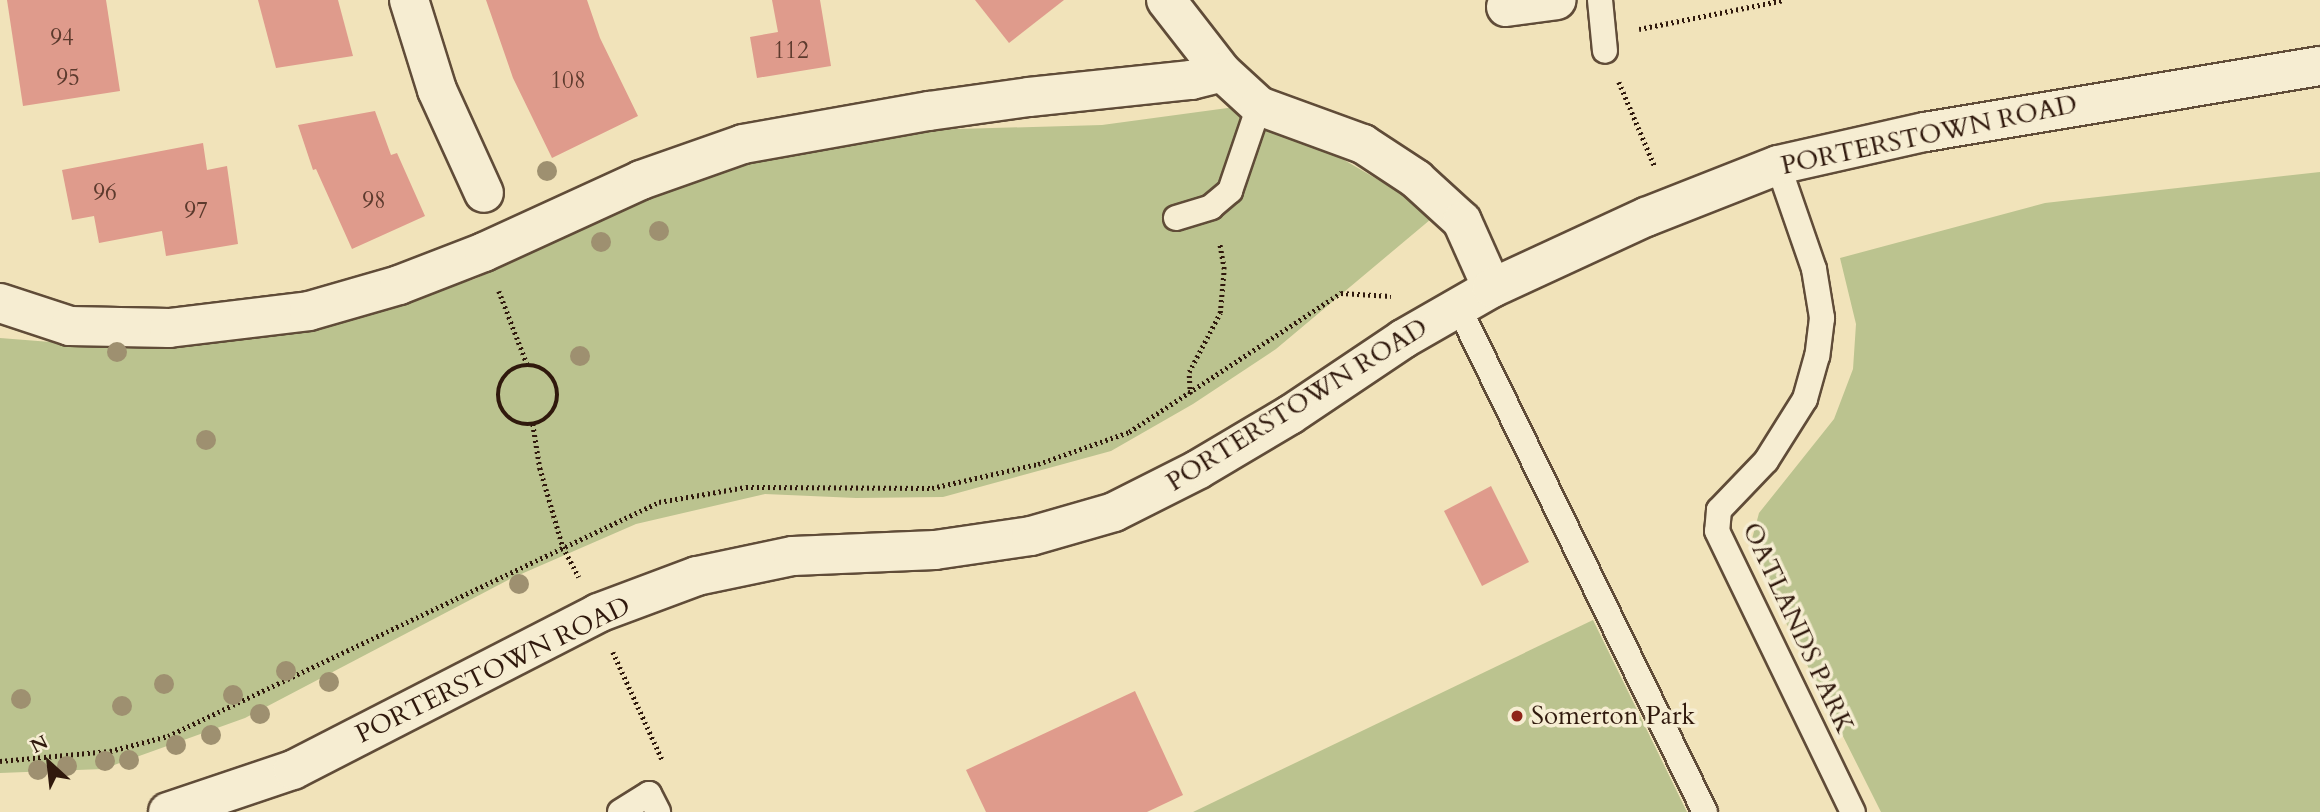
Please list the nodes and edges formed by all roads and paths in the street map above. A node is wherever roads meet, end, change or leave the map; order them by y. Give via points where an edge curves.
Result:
1 (409, 0) edge
2 (1166, 0) edge
3 (1557, 0) edge
4 (1600, 0) edge
5 (1784, 0) edge
6 (1506, 7) dead end
7 (1605, 43) junction
8 (2320, 66) edge
9 (1222, 72) junction
10 (1259, 106) junction
11 (1778, 165) junction
12 (484, 193) dead end
13 (1211, 207) junction
14 (1672, 207) junction
15 (1176, 218) dead end
16 (1492, 288) junction
17 (0, 303) edge
18 (1458, 306) junction
19 (1190, 394) dead end
20 (533, 425) joint
21 (187, 809) edge
22 (620, 812) edge
23 (658, 812) edge
24 (1705, 812) edge
25 (1853, 812) edge

1 - 12 street via 438,90
2 - 9 street
3 - 6 street
4 - 7 lane
5 - 7 path
7 - 14 path
8 - 11 street, PORTERSTOWN ROAD via 1939,129
9 - 10 street
9 - 17 street via 1191,80 929,111 743,144 641,180 484,252 399,285 309,311 169,328 70,326
10 - 13 lane via 1230,191
10 - 16 street via 1363,144 1416,179 1462,221
11 - 14 street, PORTERSTOWN ROAD
11 - 25 lane, OATLANDS PARK via 1814,269 1822,318 1817,356 1805,399 1766,461 1719,510 1717,531
13 - 15 lane
13 - 19 path via 1224,269 1220,313 1189,372
14 - 16 street, PORTERSTOWN ROAD
16 - 18 street, PORTERSTOWN ROAD
18 - 21 street, PORTERSTOWN ROAD via 1290,415 1114,513 1031,536 936,550 793,556 697,576 598,613 293,770
18 - 24 lane
20 - 20 path via 556,407 558,393 548,373 527,364 503,377 499,404 506,416
22 - 23 lane via 649,794

